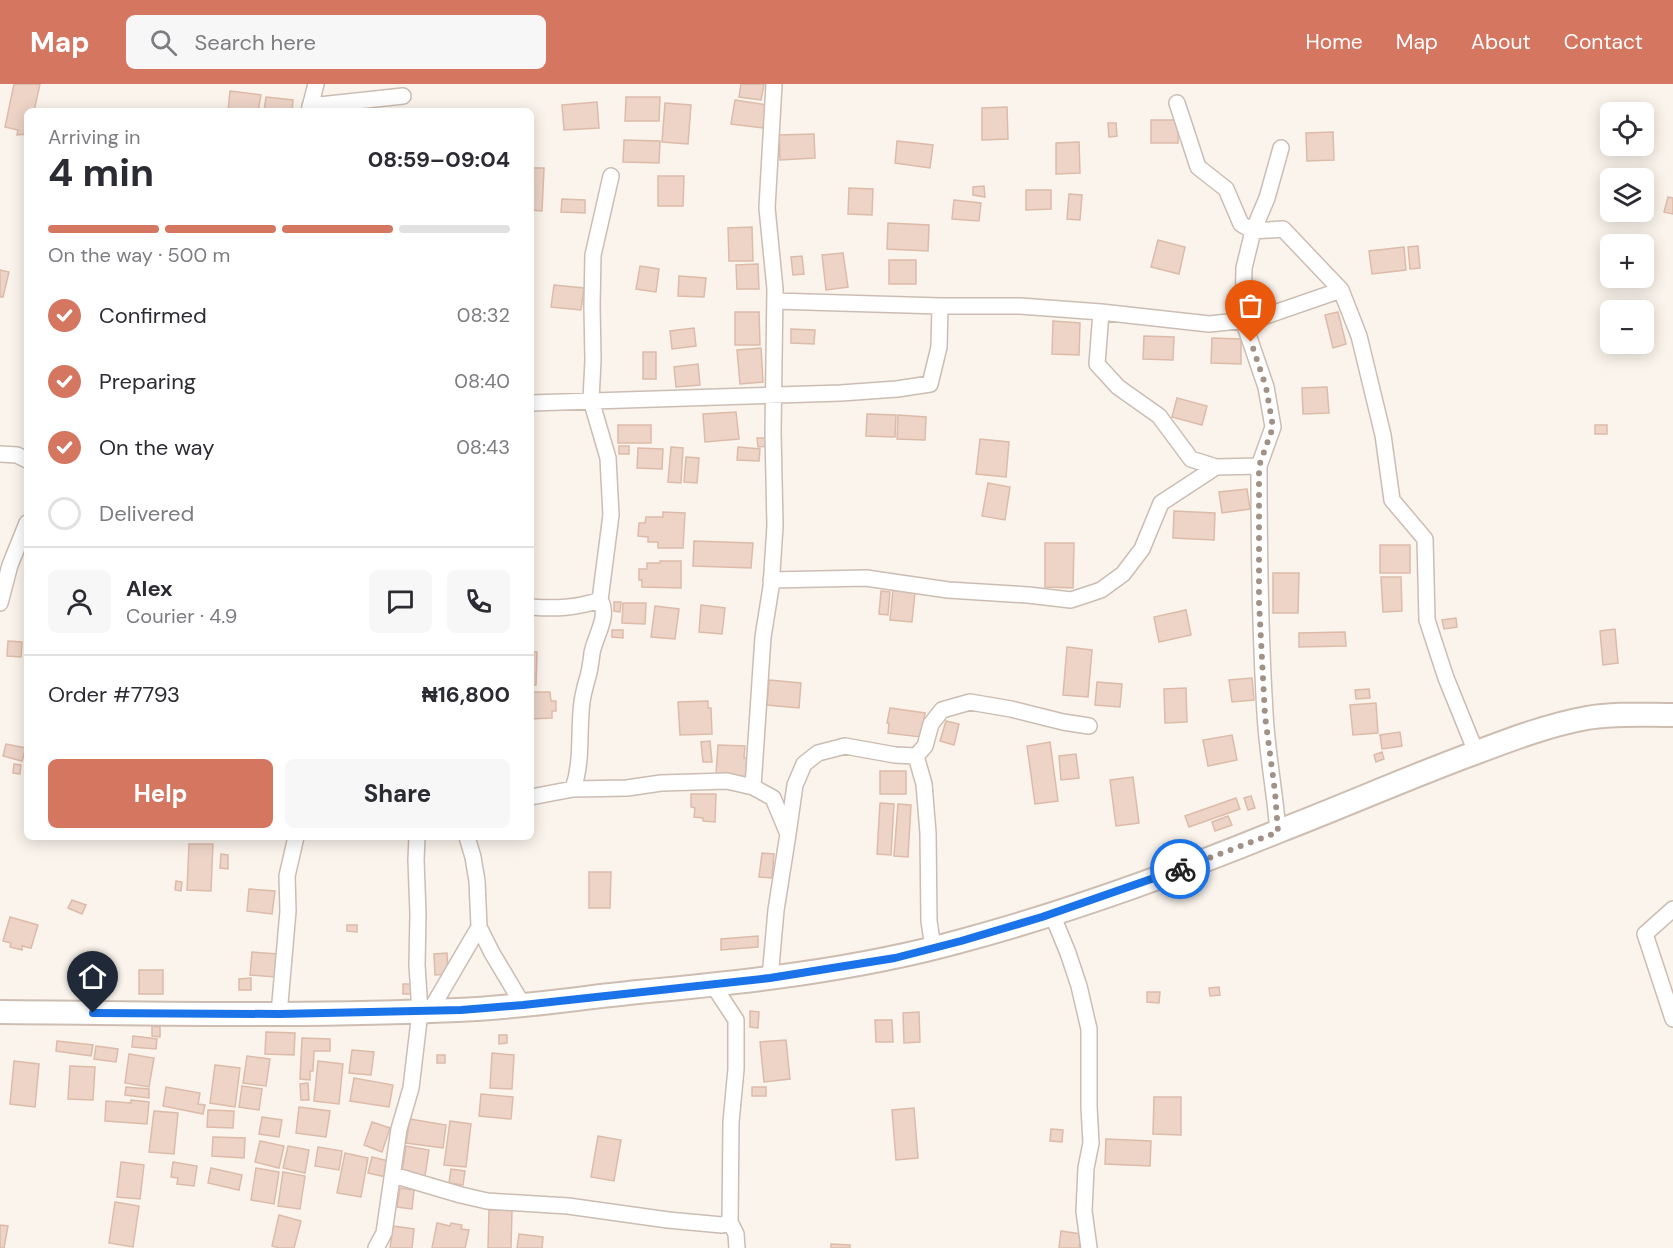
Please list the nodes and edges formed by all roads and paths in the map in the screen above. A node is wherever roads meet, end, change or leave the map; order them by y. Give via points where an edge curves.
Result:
1 (316, 84) edge
2 (774, 84) edge
3 (403, 96) dead end
4 (1177, 103) dead end
5 (310, 108) edge
6 (317, 108) edge
7 (1281, 148) dead end
8 (612, 176) dead end
9 (1253, 231) junction
10 (1341, 290) junction
11 (775, 301) junction
12 (940, 306) junction
13 (1101, 312) junction
14 (1243, 320) junction
15 (774, 394) junction
16 (591, 400) junction
17 (534, 403) edge
18 (0, 454) edge
19 (24, 456) edge
20 (1259, 466) junction
21 (1216, 467) junction
22 (24, 531) edge
23 (771, 580) junction
24 (600, 600) junction
25 (0, 603) edge
26 (534, 607) edge
27 (1673, 715) edge
28 (1089, 726) dead end
29 (1476, 752) junction
30 (916, 756) junction
31 (753, 787) junction
32 (573, 789) junction
33 (534, 796) edge
34 (1278, 832) junction
35 (788, 834) junction
36 (295, 840) edge
37 (417, 840) edge
38 (468, 840) edge
39 (1673, 909) edge
40 (1052, 914) junction
41 (479, 927) junction
42 (933, 948) junction
43 (770, 978) junction
44 (713, 985) junction
45 (523, 1005) junction
46 (0, 1012) edge
47 (425, 1012) junction
48 (279, 1014) junction
49 (1673, 1019) edge
50 (393, 1175) junction
51 (730, 1222) junction
52 (376, 1248) edge
53 (737, 1248) edge
54 (1089, 1248) edge

1 - 5 street
2 - 11 street via 767,208
3 - 6 street
4 - 9 street via 1198,167 1226,189 1241,224
7 - 9 street
8 - 16 street via 593,255
9 - 10 street via 1283,230
9 - 14 street via 1244,268
10 - 14 street via 1257,319
10 - 29 street via 1359,336 1383,435 1392,500 1425,539 1427,620
11 - 12 street
11 - 15 street
12 - 13 street
12 - 15 street via 939,346 930,384
13 - 14 street via 1209,324
13 - 21 street via 1097,364 1118,387 1159,416 1191,459
14 - 20 street via 1266,387 1273,427
15 - 16 street
15 - 23 street via 775,526
16 - 17 street
16 - 24 street via 608,458 612,515
18 - 19 street
20 - 21 street
20 - 34 street via 1259,602 1265,716
21 - 23 street via 1161,503 1142,549 1124,574 1101,590 1071,600 948,590 866,578
22 - 25 street
23 - 31 street via 763,637
24 - 26 street via 557,609
24 - 32 street via 601,630 582,701 580,759
27 - 29 street via 1588,718
28 - 30 street via 970,702 942,710
29 - 34 street
30 - 35 street via 845,746 818,753 804,764 795,785
30 - 42 street via 924,784
31 - 32 street via 727,781
31 - 35 street via 773,798
32 - 33 street
34 - 40 street
35 - 43 street
36 - 48 street via 287,876 288,911
37 - 47 street via 417,965
38 - 41 street via 477,881
39 - 49 street via 1645,934
40 - 42 street
40 - 54 street via 1079,986 1089,1029 1091,1143 1084,1211
41 - 45 street
41 - 47 street
42 - 43 street
43 - 44 street
44 - 45 street
44 - 51 street via 736,1020
45 - 47 street
46 - 48 street
47 - 48 street
47 - 50 street
50 - 51 street via 487,1201 568,1206 722,1225
50 - 52 street via 384,1233
51 - 53 street

